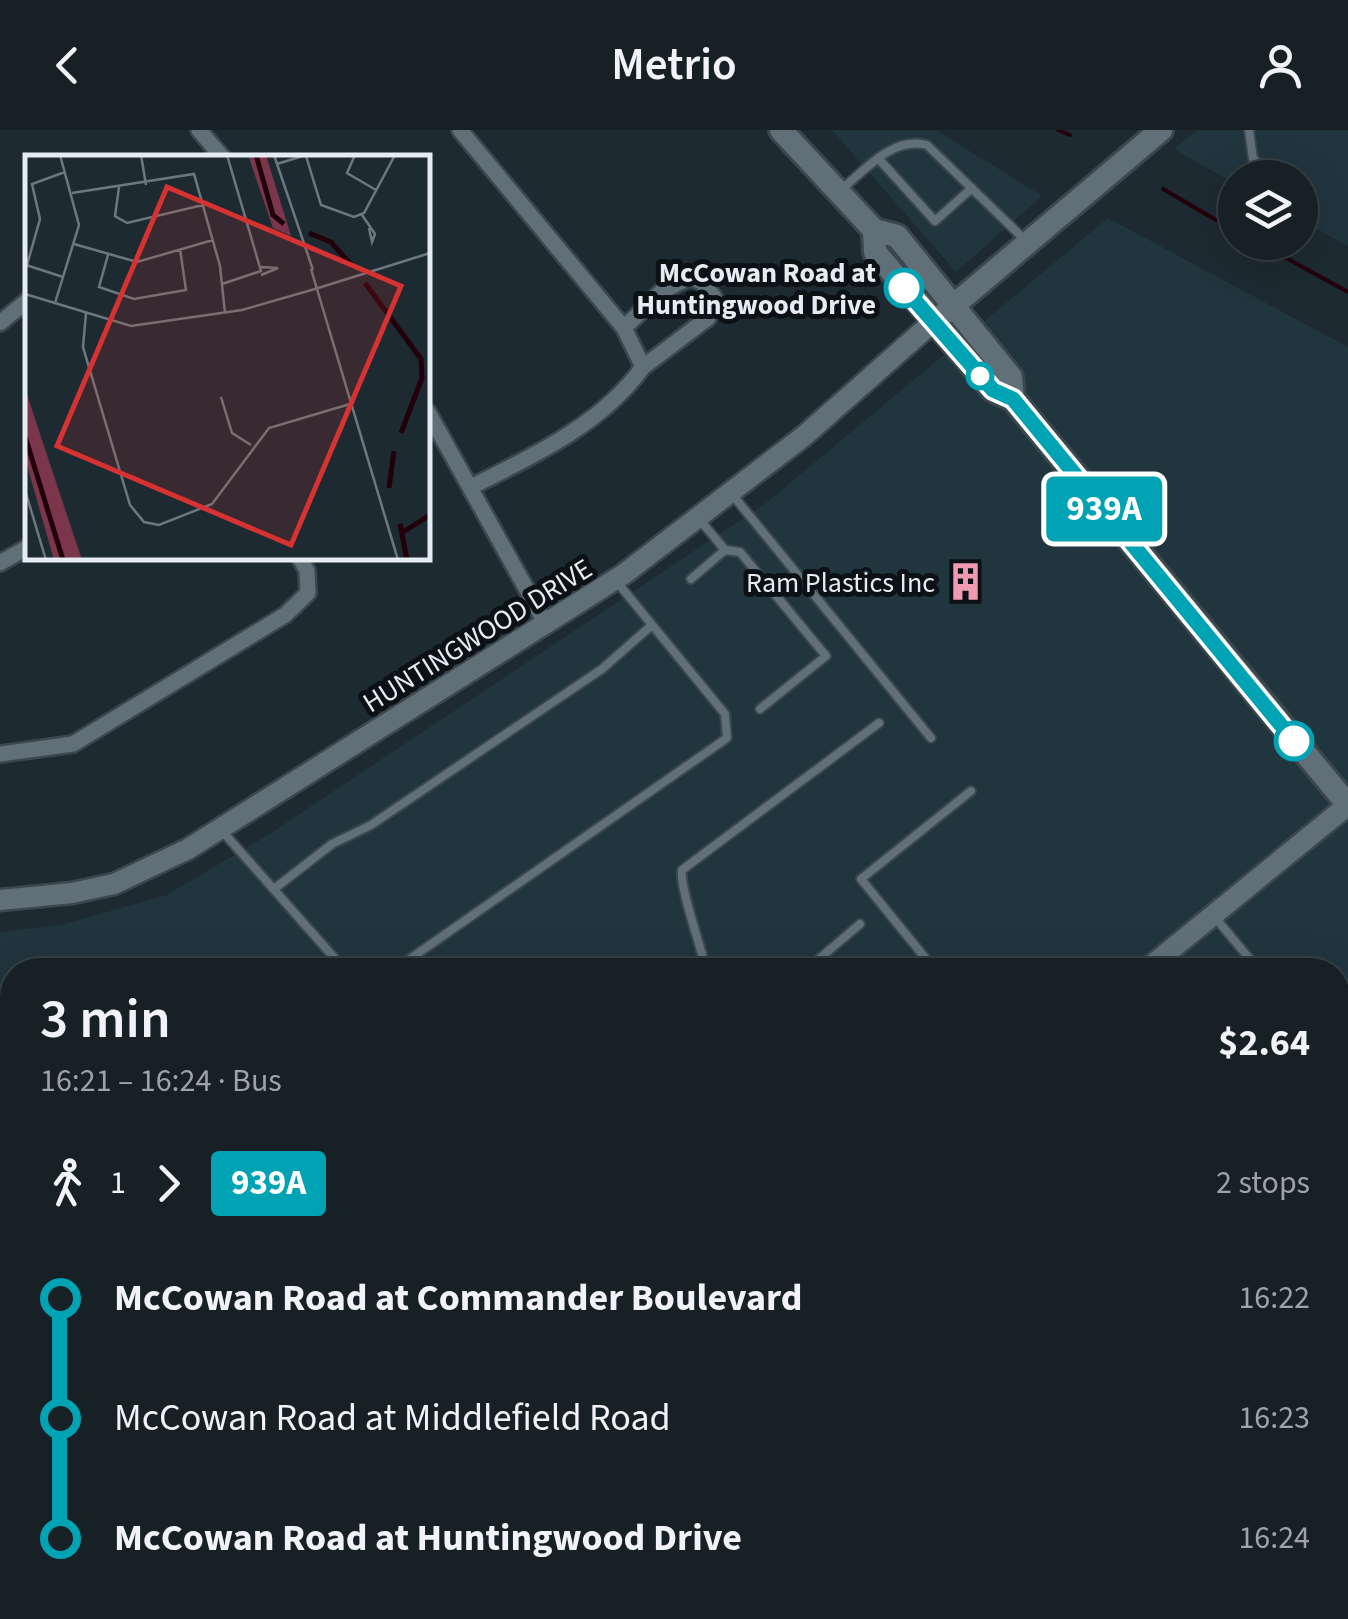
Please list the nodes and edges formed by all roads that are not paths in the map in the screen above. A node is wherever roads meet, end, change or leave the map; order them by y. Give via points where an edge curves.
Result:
1 (200, 130) edge
2 (460, 130) edge
3 (781, 130) edge
4 (1161, 130) edge
5 (1250, 130) edge
6 (212, 154) edge
7 (878, 158) junction
8 (1254, 160) edge
9 (972, 188) junction
10 (838, 192) junction
11 (874, 230) junction
12 (1028, 244) junction
13 (25, 302) edge
14 (955, 306) junction
15 (933, 322) junction
16 (0, 323) edge
17 (624, 328) junction
18 (643, 367) junction
19 (1013, 399) junction
20 (430, 416) edge
21 (471, 488) junction
22 (730, 491) junction
23 (697, 517) junction
24 (25, 549) edge
25 (724, 550) junction
26 (301, 560) edge
27 (0, 563) edge
28 (691, 579) dead end
29 (615, 580) junction
30 (546, 624) junction
31 (652, 625) junction
32 (760, 709) dead end
33 (878, 723) dead end
34 (931, 738) dead end
35 (0, 754) edge
36 (971, 790) dead end
37 (1348, 805) edge
38 (220, 829) junction
39 (274, 889) junction
40 (0, 900) edge
41 (1214, 915) junction
42 (860, 924) dead end
43 (334, 958) edge
44 (411, 958) edge
45 (704, 958) edge
46 (820, 958) edge
47 (925, 958) edge
48 (1161, 958) edge
49 (1249, 958) edge

1 - 6 street
2 - 17 street
3 - 10 main road
4 - 12 main road
5 - 8 lane
7 - 9 lane via 912,142 927,146
7 - 9 lane via 935,221
7 - 10 lane
9 - 12 lane
10 - 11 main road
11 - 14 main road via 897,236
11 - 15 main road via 875,252
12 - 14 main road
13 - 16 street
14 - 15 main road
14 - 19 main road via 1011,377
15 - 19 main road via 993,390
15 - 22 street, HUNTINGWOOD DRIVE via 804,436
17 - 18 street
17 - 18 street via 661,292 690,277 714,297 708,318
18 - 21 street via 577,430
19 - 37 main road
20 - 21 street
21 - 30 street
22 - 23 street, HUNTINGWOOD DRIVE
22 - 34 lane
23 - 25 lane
23 - 29 street, HUNTINGWOOD DRIVE
24 - 27 street
25 - 28 lane
25 - 32 lane via 740,552 826,656
26 - 35 street via 308,593 285,615 73,744
29 - 30 street, HUNTINGWOOD DRIVE
29 - 31 lane
30 - 38 street, HUNTINGWOOD DRIVE
31 - 39 lane via 602,669 371,825 332,844
31 - 44 lane via 724,714 727,738
33 - 45 lane via 682,870
36 - 47 lane via 861,879
37 - 41 street
38 - 39 lane
38 - 40 street, HUNTINGWOOD DRIVE via 114,884
39 - 43 lane
41 - 48 street
41 - 49 lane
42 - 46 lane

